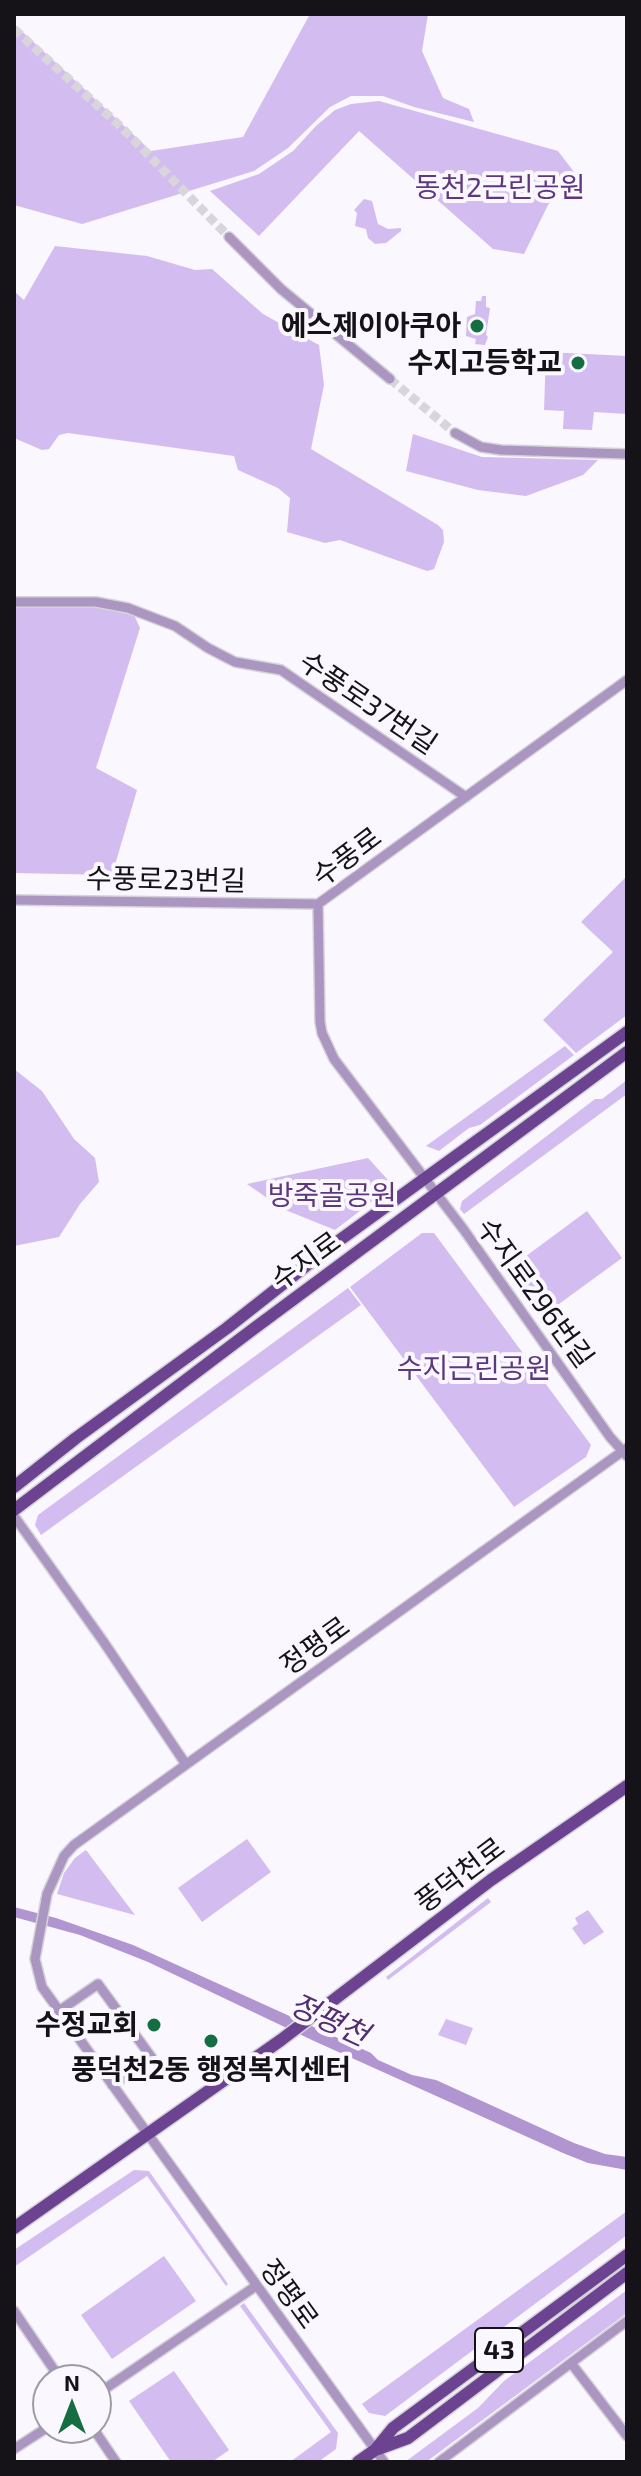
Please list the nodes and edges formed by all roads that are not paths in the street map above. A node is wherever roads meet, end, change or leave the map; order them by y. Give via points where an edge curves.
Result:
1 (229, 237) tunnel mouth
2 (390, 379) tunnel mouth
3 (455, 433) tunnel mouth
4 (627, 454) edge
5 (14, 602) edge
6 (627, 680) edge
7 (466, 797) junction
8 (14, 900) edge
9 (318, 904) junction
10 (627, 1032) edge
11 (627, 1052) edge
12 (423, 1178) junction
13 (435, 1195) junction
14 (626, 1452) edge
15 (14, 1487) edge
16 (14, 1513) edge
17 (185, 1763) junction
18 (627, 1786) edge
19 (59, 2011) junction
20 (112, 2085) junction
21 (147, 2135) junction
22 (14, 2228) edge
23 (627, 2255) edge
24 (627, 2273) edge
25 (256, 2286) junction
26 (14, 2311) edge
27 (627, 2321) edge
28 (571, 2363) junction
29 (50, 2364) edge
30 (112, 2384) edge
31 (627, 2436) edge
32 (32, 2437) edge
33 (104, 2444) edge
34 (14, 2449) edge
35 (375, 2450) junction
36 (116, 2462) edge
37 (358, 2462) edge
38 (384, 2462) edge
39 (439, 2462) edge

1 - 2 street via 281,289
3 - 4 street via 481,447 501,450
5 - 7 street, 수풍로37번길 via 120,605 175,626 235,662 281,670
6 - 7 street, 수풍로
7 - 9 street, 수풍로
8 - 9 street, 수풍로23번길
9 - 12 street, 수풍로 via 322,1033 343,1073
10 - 12 main road, 수지로
11 - 13 main road, 수지로
12 - 13 street, 수풍로
12 - 15 main road, 수지로
13 - 14 street, 수지로296번길
13 - 16 main road, 수지로
14 - 17 street, 정평로
16 - 17 street
17 - 19 street, 정평로 via 69,1850 57,1869 35,1959 39,1981
18 - 21 main road, 풍덕천로
19 - 20 street, 정평로
19 - 20 street via 98,1984 143,2045 152,2058
20 - 21 street, 정평로
21 - 22 main road
21 - 25 street, 정평로
23 - 35 main road, 43 via 393,2428
24 - 35 main road, 43 via 408,2438
25 - 30 street
25 - 35 street, 정평로
26 - 29 street
27 - 28 street
28 - 31 street
28 - 39 street
32 - 34 street
33 - 36 street
35 - 37 main road, 43
35 - 38 street, 정평로

